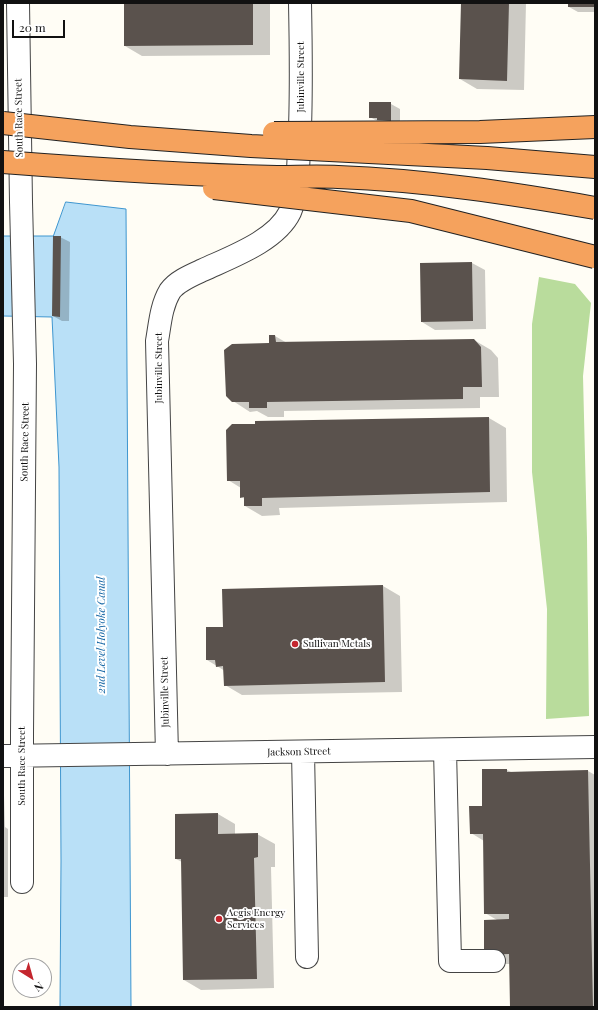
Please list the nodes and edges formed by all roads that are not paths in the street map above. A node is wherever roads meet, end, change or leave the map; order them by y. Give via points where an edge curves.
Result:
1 (18, 3) edge
2 (300, 3) edge
3 (3, 123) edge
4 (25, 125) junction
5 (595, 127) edge
6 (3, 162) edge
7 (595, 167) edge
8 (150, 172) junction
9 (595, 208) edge
10 (595, 257) edge
11 (595, 747) edge
12 (445, 750) junction
13 (303, 752) junction
14 (167, 754) junction
15 (12, 756) edge
16 (22, 882) dead end
17 (307, 957) dead end
18 (494, 961) dead end

1 - 15 street, South Race Street via 25,364
2 - 14 street, Jubinville Street via 301,121 298,175 290,212 283,223 268,237 178,283 165,302 161,318 157,341
3 - 4 highway, bridge
4 - 5 highway, bridge via 271,133 480,132
4 - 7 highway, bridge via 251,146 487,158
6 - 8 highway, bridge
8 - 9 highway, bridge via 337,177 415,182 478,189
8 - 10 highway, bridge via 210,187 411,211
11 - 12 street, Jackson Street
12 - 13 street, Jackson Street
12 - 18 street via 450,961
13 - 14 street, Jackson Street
13 - 17 street
14 - 15 street, Jackson Street
15 - 16 street, South Race Street

